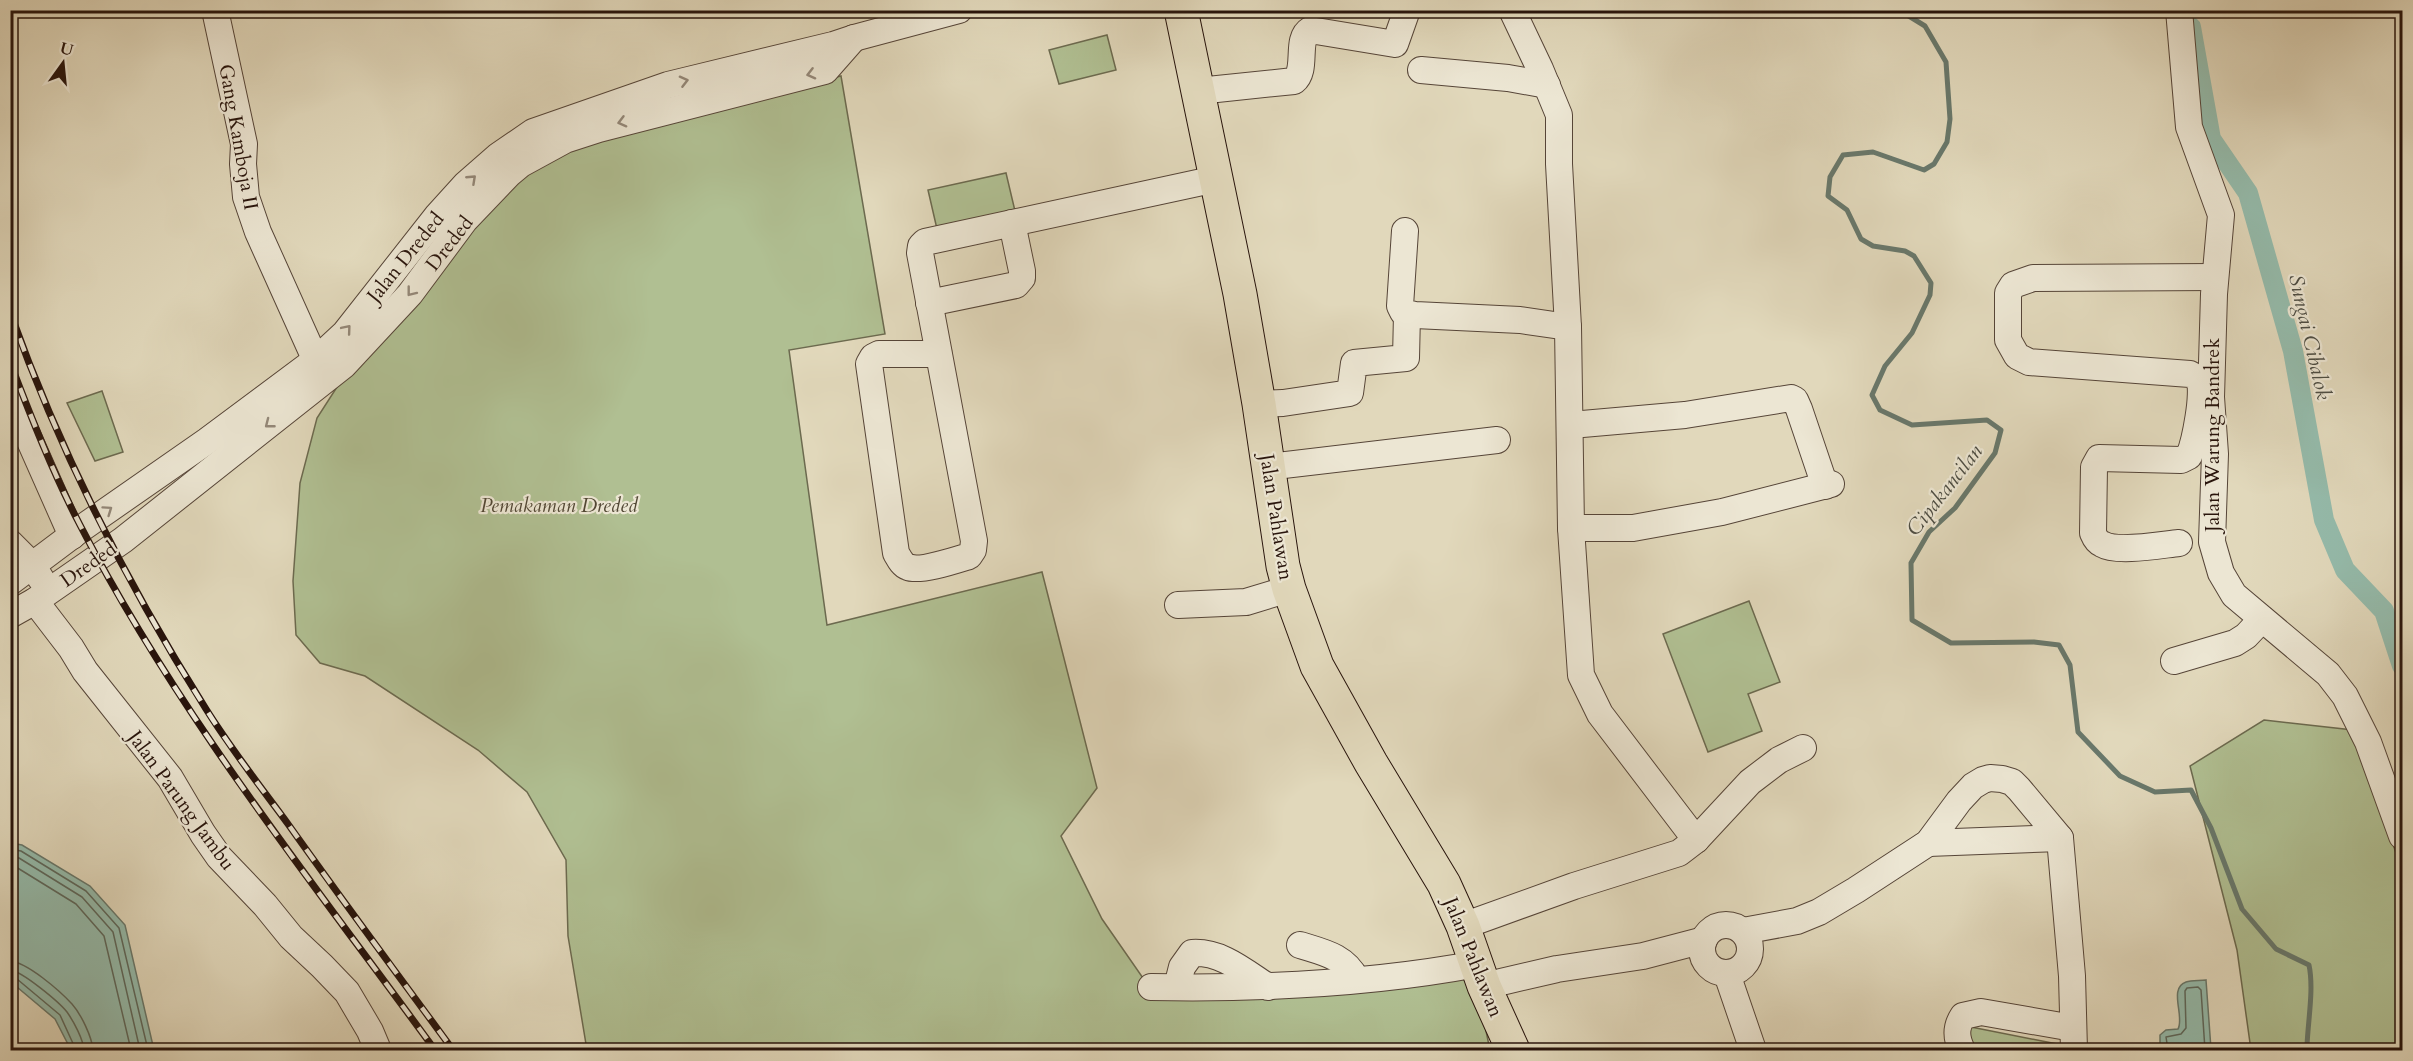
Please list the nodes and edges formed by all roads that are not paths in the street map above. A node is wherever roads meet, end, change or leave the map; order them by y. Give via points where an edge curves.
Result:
1 (215, 10) edge
2 (959, 10) edge
3 (1181, 10) edge
4 (1407, 10) edge
5 (1512, 10) edge
6 (2179, 10) edge
7 (1421, 70) dead end
8 (1547, 85) junction
9 (1198, 92) junction
10 (1216, 179) junction
11 (1012, 223) junction
12 (1405, 231) dead end
13 (2215, 277) junction
14 (929, 303) junction
15 (1407, 314) junction
16 (1568, 327) junction
17 (939, 354) junction
18 (323, 367) junction
19 (10, 396) edge
20 (1259, 404) junction
21 (1571, 425) junction
22 (1497, 440) dead end
23 (1268, 467) junction
24 (1571, 528) junction
25 (72, 536) junction
26 (10, 543) edge
27 (2179, 543) dead end
28 (33, 566) junction
29 (10, 582) edge
30 (1289, 589) junction
31 (42, 596) junction
32 (1178, 605) dead end
33 (10, 615) edge
34 (2262, 620) junction
35 (2174, 661) dead end
36 (1803, 748) dead end
37 (2403, 836) edge
38 (2060, 838) junction
39 (1696, 840) junction
40 (1928, 843) junction
41 (1463, 926) junction
42 (1743, 931) junction
43 (1704, 940) junction
44 (1300, 945) dead end
45 (1727, 974) junction
46 (1480, 975) junction
47 (1356, 979) junction
48 (1151, 987) dead end
49 (1177, 987) junction
50 (1268, 987) junction
51 (2073, 1039) edge
52 (378, 1050) edge
53 (1513, 1050) edge
54 (1753, 1050) edge
55 (1962, 1050) edge

1 - 18 street, Gang Kamboja II via 244,144 246,197 282,288
2 - 18 street, Jalan Dreded via 854,38 731,82 668,85 533,132 498,156 437,216
3 - 9 main road, Jalan Pahlawan
4 - 9 street via 1395,44 1310,30 1305,36 1299,76 1294,81
5 - 8 street
6 - 13 street, Jalan Warung Bandrek via 2189,127 2221,215
7 - 8 street
8 - 16 street via 1559,115
9 - 10 main road, Jalan Pahlawan
10 - 11 street
10 - 20 main road, Jalan Pahlawan
11 - 14 street via 923,243 920,253
11 - 14 street via 1022,271 1016,285
12 - 15 street via 1400,306
13 - 27 street via 2033,278 2013,285 2008,293 2008,340 2017,356 2029,362 2190,374 2199,379 2198,413 2189,456 2181,460 2099,458 2094,467 2093,533 2098,542 2121,548
13 - 34 street, Jalan Warung Bandrek via 2212,542 2221,573 2234,595
14 - 17 street
15 - 16 street via 1520,320
15 - 20 street via 1406,358 1354,363 1350,393
16 - 21 street
17 - 17 street via 974,547 969,555 912,568 896,553 869,369 871,360 879,354
25 -> 18 street, Jalan Dreded via 207,441
18 -> 31 street, Dreded via 123,540
19 - 25 street
20 - 23 main road, Jalan Pahlawan
21 - 24 street
21 - 24 street via 1685,415 1791,398 1799,409 1828,485 1722,512 1633,528
22 - 23 street
23 - 30 main road, Jalan Pahlawan
24 - 39 street via 1581,675 1600,714
25 - 28 street, Jalan Dreded
26 - 28 street, Jalan Parung Jambu
28 - 29 street, Jalan Dreded
28 - 31 street, Jalan Parung Jambu
30 - 32 street via 1246,602
30 - 41 main road, Jalan Pahlawan via 1317,666 1444,884
31 - 33 street, Dreded
31 - 52 street, Jalan Parung Jambu via 85,671 170,778 219,857 347,992
34 - 35 street via 2235,643
34 - 37 street, Jalan Warung Bandrek via 2328,674 2345,696 2368,742
36 - 39 street via 1779,760 1750,783
38 - 40 street
38 - 40 street via 2012,782 1990,778 1973,786
38 - 51 street via 2072,976
39 - 41 street via 1679,853
40 - 42 street via 1819,912 1797,921
41 - 46 main road, Jalan Pahlawan
42 - 43 street via 1735,926 1716,927
42 - 45 street via 1750,945 1748,961
43 - 45 street via 1704,959 1710,967
43 - 46 street via 1643,956
44 - 47 street via 1334,956 1350,968
45 - 54 street
46 - 47 street via 1443,970
46 - 53 main road, Jalan Pahlawan
47 - 50 street
48 - 49 street
49 - 50 street
49 - 50 street via 1182,967 1192,953 1200,952 1219,956
51 - 55 street via 1981,1011 1963,1016 1959,1022 1957,1040

